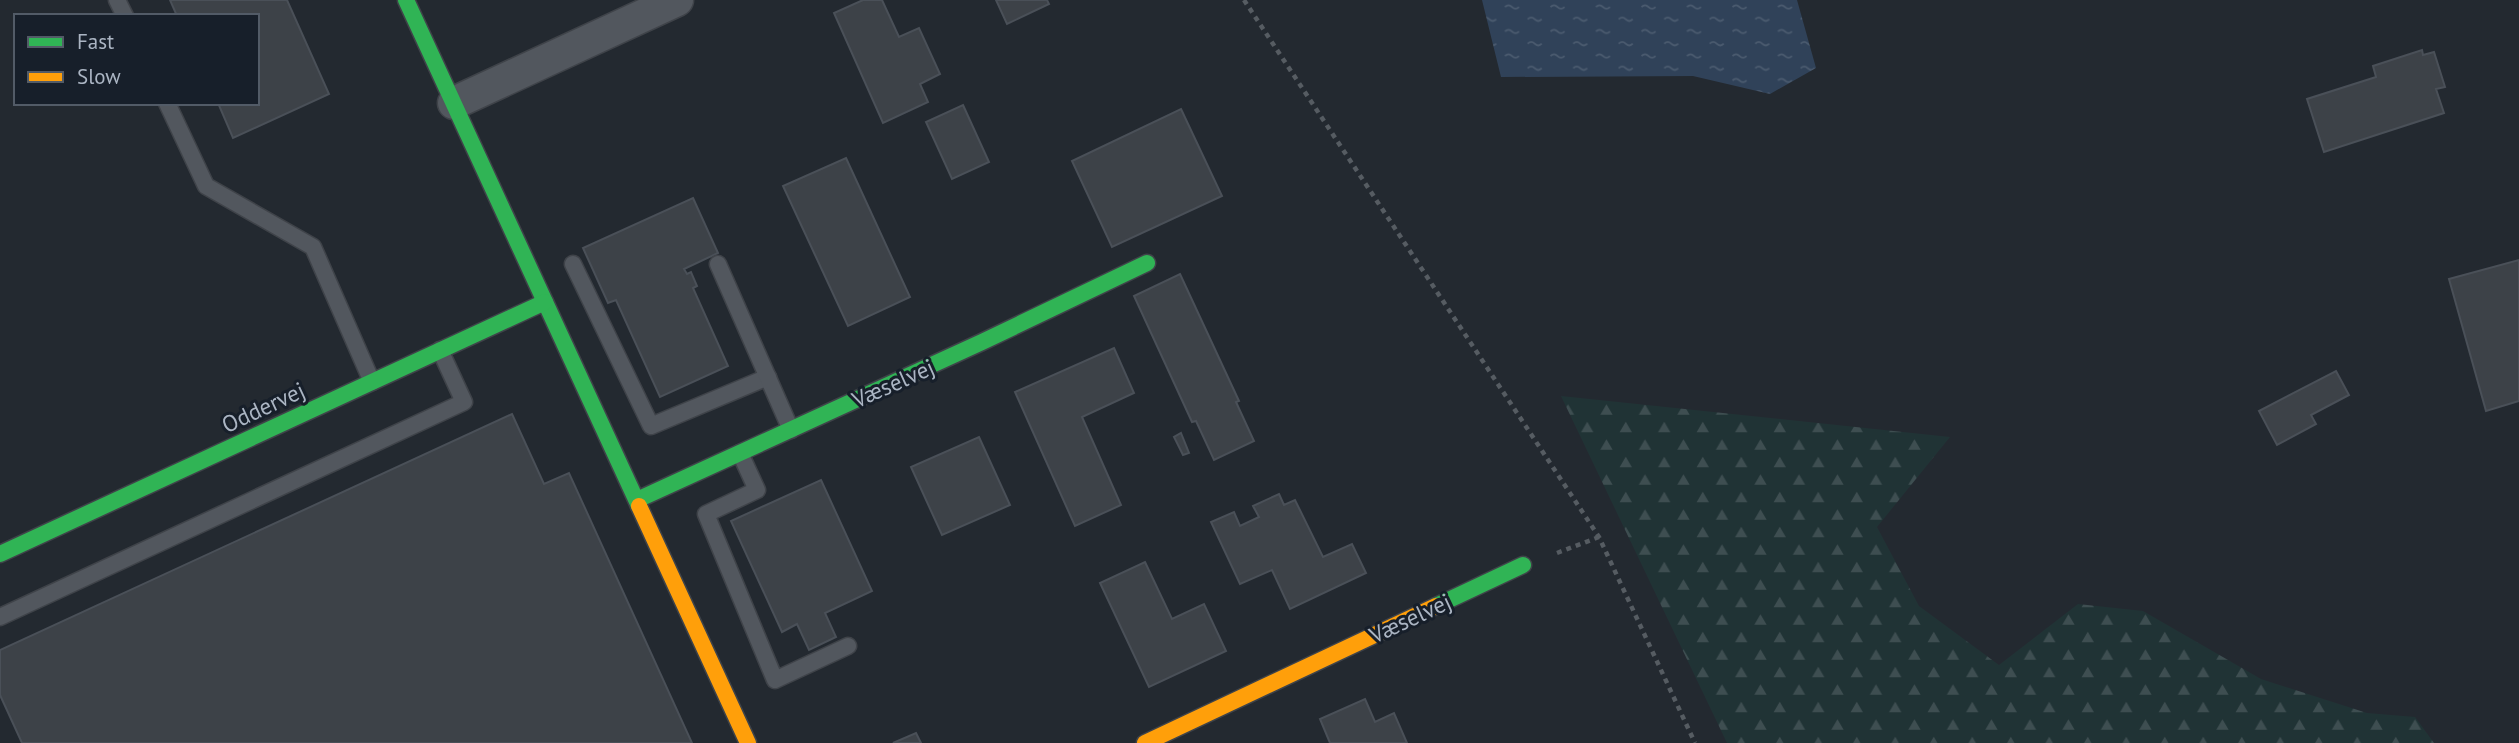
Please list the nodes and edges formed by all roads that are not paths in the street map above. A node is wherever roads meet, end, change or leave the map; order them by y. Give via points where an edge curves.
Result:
1 (406, 0) edge
2 (677, 0) edge
3 (454, 103) junction
4 (168, 105) edge
5 (1147, 263) dead end
6 (573, 264) dead end
7 (718, 264) dead end
8 (545, 302) junction
9 (440, 350) junction
10 (768, 377) junction
11 (372, 382) junction
12 (791, 430) junction
13 (740, 453) junction
14 (637, 500) junction
15 (0, 554) edge
16 (1523, 565) road end
17 (0, 617) edge
18 (848, 646) dead end
19 (748, 743) edge
20 (1144, 743) edge

1 - 3 street
2 - 3 street
3 - 8 street
4 - 11 lane via 206,186 313,247
5 - 12 street, Væselvej
6 - 10 lane via 651,426
7 - 10 lane
8 - 9 street, Oddervej
8 - 14 street
9 - 11 street, Oddervej
9 - 17 lane via 464,402
10 - 12 lane
11 - 15 street, Oddervej
12 - 13 street, Væselvej
13 - 14 street, Væselvej
13 - 18 lane via 757,490 706,514 775,680
14 - 19 street
16 - 20 street, Væselvej

